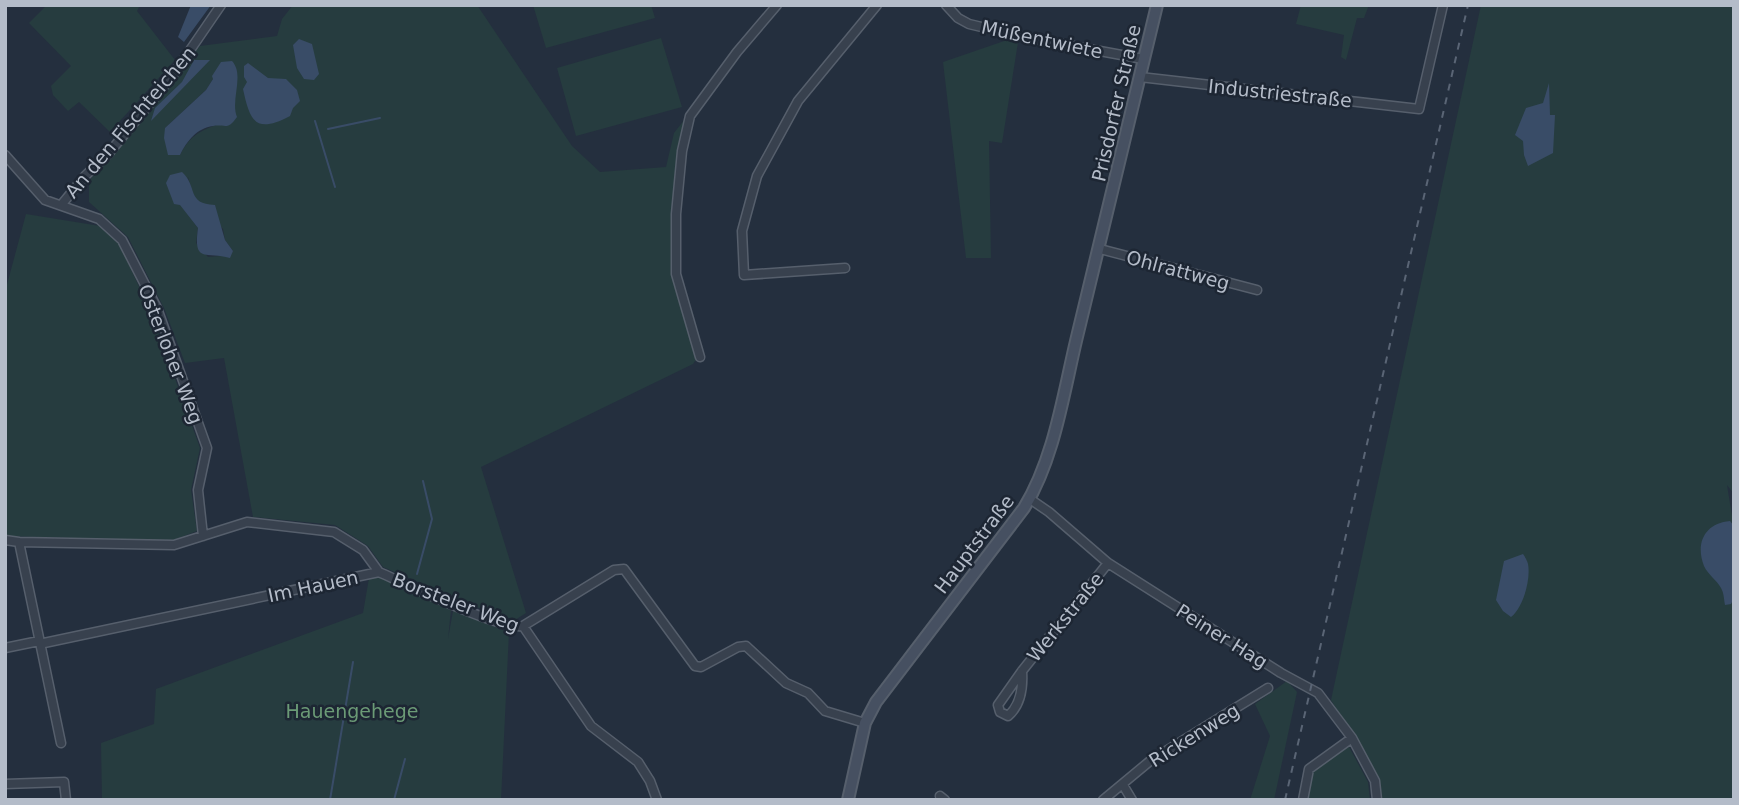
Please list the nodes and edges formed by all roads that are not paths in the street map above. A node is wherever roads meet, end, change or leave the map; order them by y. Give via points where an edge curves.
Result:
1 (221, 5) edge
2 (777, 5) edge
3 (877, 5) edge
4 (946, 5) edge
5 (1157, 5) edge
6 (1443, 5) edge
7 (1143, 60) junction
8 (1140, 77) junction
9 (5, 155) edge
10 (62, 204) junction
11 (1110, 209) joint
12 (1100, 249) junction
13 (845, 268) dead end
14 (1257, 290) dead end
15 (700, 357) dead end
16 (1030, 499) junction
17 (203, 536) junction
18 (5, 540) edge
19 (19, 542) junction
20 (1108, 563) junction
21 (379, 572) junction
22 (523, 626) junction
23 (39, 641) junction
24 (5, 648) edge
25 (1022, 671) junction
26 (1268, 688) dead end
27 (865, 723) junction
28 (1352, 738) junction
29 (61, 743) dead end
30 (5, 784) edge
31 (1123, 785) junction
32 (65, 800) edge
33 (657, 800) edge
34 (848, 800) edge
35 (1103, 800) edge
36 (1132, 800) edge
37 (1303, 800) edge
38 (1377, 800) edge

1 - 10 street, An den Fischteichen via 181,65
2 - 15 street via 690,116 682,151 676,274
3 - 13 street via 798,101 757,176 742,231 744,275
4 - 7 street, Müßentwiete via 969,24
5 - 7 main road, Prisdorfer Straße
6 - 8 street, Industriestraße via 1419,110
7 - 8 main road, Prisdorfer Straße
8 - 11 main road, Prisdorfer Straße
9 - 10 street, Osterloher Weg via 38,194
10 - 17 street, Osterloher Weg via 110,227 122,240 157,308 207,448 198,490
11 - 12 main road, Hauptstraße
12 - 14 street, Ohlrattweg
12 - 16 main road, Hauptstraße via 1052,440
16 - 20 street, Peiner Hag
16 - 27 main road, Hauptstraße via 892,679
17 - 19 street, Im Hauen via 174,545
17 - 21 street, Im Hauen via 247,522 334,532 363,550
18 - 19 street, Im Hauen
19 - 23 street
20 - 25 street, Werkstraße
20 - 28 street, Peiner Hag via 1318,693
21 - 22 street, Borsteler Weg via 483,617
21 - 23 street, Im Hauen
22 - 27 street via 614,570 624,569 695,666 746,646 825,711
22 - 33 street, Borsteler Weg via 592,726 638,762
23 - 24 street, Im Hauen
23 - 29 street
25 - 25 street, Werkstraße via 998,705 1008,716 1023,687
26 - 31 street, Rickenweg via 1150,761
27 - 34 main road, Hauptstraße
28 - 37 street via 1309,769
28 - 38 street, Peiner Hag via 1375,781
30 - 32 street via 64,782
31 - 35 street, Rickenweg
31 - 36 street

